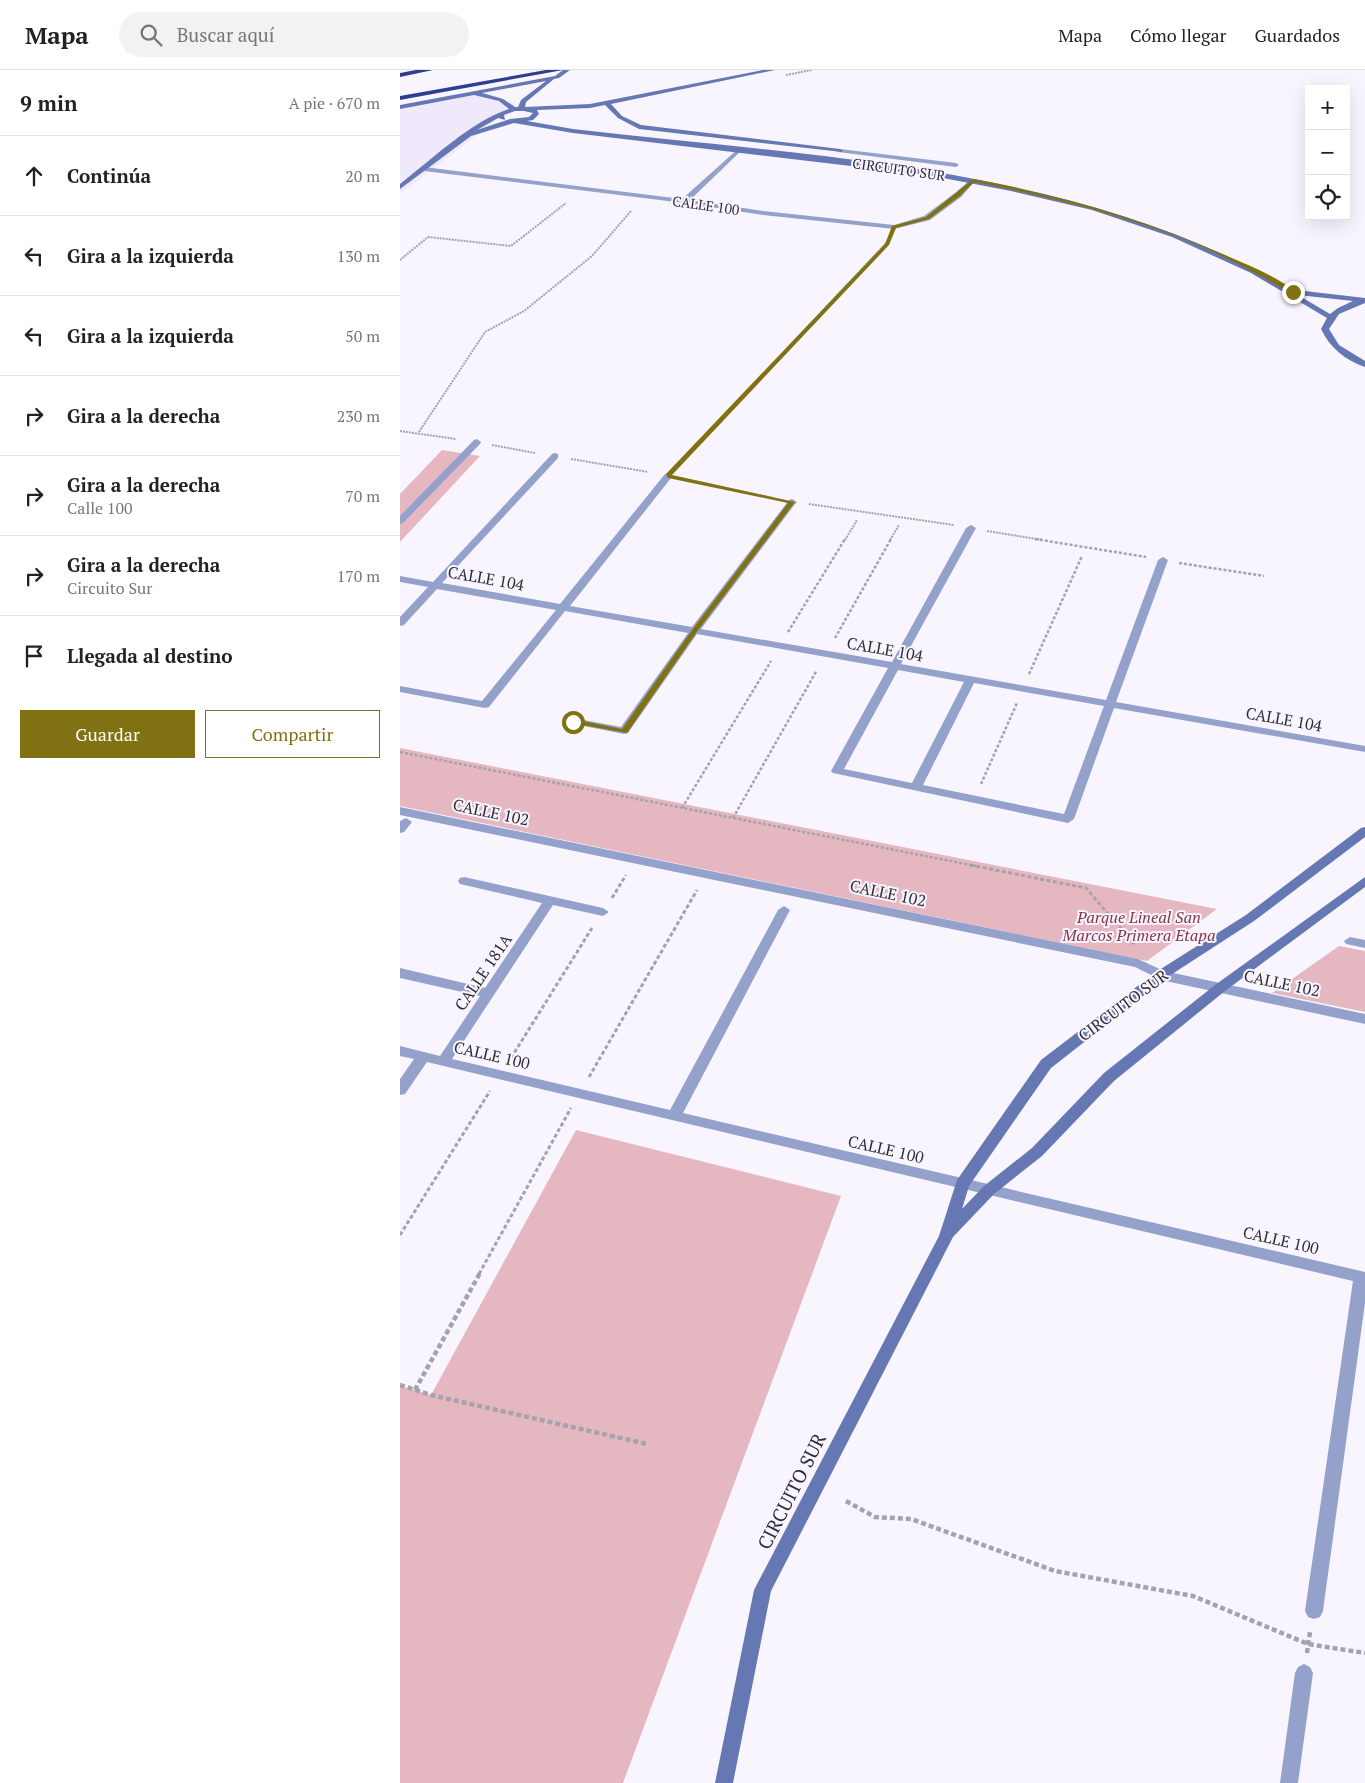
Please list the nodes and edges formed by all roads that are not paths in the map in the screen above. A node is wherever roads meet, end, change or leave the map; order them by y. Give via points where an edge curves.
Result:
1 (429, 70) edge
2 (567, 70) edge
3 (772, 70) edge
4 (558, 73) edge
5 (400, 75) edge
6 (465, 94) junction
7 (442, 99) junction
8 (400, 100) edge
9 (606, 102) junction
10 (590, 106) junction
11 (400, 107) edge
12 (513, 109) junction
13 (525, 109) junction
14 (502, 114) junction
15 (536, 116) junction
16 (513, 121) junction
17 (639, 126) junction
18 (468, 135) junction
19 (627, 136) junction
20 (727, 137) junction
21 (717, 147) junction
22 (739, 150) junction
23 (840, 151) junction
24 (832, 160) junction
25 (956, 165) dead end
26 (424, 169) junction
27 (973, 180) junction
28 (400, 187) edge
29 (684, 201) junction
30 (1293, 292) junction
31 (1365, 300) edge
32 (1330, 317) junction
33 (1365, 364) edge
34 (477, 442) dead end
35 (555, 456) dead end
36 (668, 476) road end
37 (792, 502) road end
38 (400, 521) edge
39 (971, 528) road end
40 (1163, 560) road end
41 (400, 580) edge
42 (434, 585) junction
43 (561, 608) junction
44 (400, 624) edge
45 (694, 631) junction
46 (894, 667) junction
47 (970, 680) junction
48 (400, 689) edge
49 (1110, 705) junction
50 (573, 722) dead end
51 (1365, 750) edge
52 (916, 787) junction
53 (402, 821) edge
54 (1365, 832) edge
55 (464, 881) dead end
56 (1365, 881) edge
57 (550, 900) junction
58 (784, 910) dead end
59 (603, 912) road end
60 (1350, 941) dead end
61 (1365, 944) edge
62 (400, 973) edge
63 (1161, 975) junction
64 (1220, 988) junction
65 (488, 993) junction
66 (1365, 1019) edge
67 (400, 1051) edge
68 (423, 1057) junction
69 (443, 1062) junction
70 (400, 1090) edge
71 (674, 1116) junction
72 (962, 1184) junction
73 (988, 1190) junction
74 (946, 1236) junction
75 (1363, 1277) edge
76 (1314, 1610) road end
77 (1304, 1673) road end
78 (724, 1783) edge
79 (1289, 1783) edge

1 - 5 highway
2 - 4 street
3 - 9 street
4 - 6 street
4 - 8 highway
4 - 13 street via 523,101
6 - 7 street
6 - 12 street via 492,96
7 - 8 highway
7 - 11 street
9 - 10 street
9 - 17 street via 620,116
10 - 13 street
10 - 15 street
12 - 13 street
12 - 14 street
13 - 15 street via 534,111
14 - 16 street via 500,117
14 - 18 street via 478,125
15 - 16 street
16 - 18 street
16 - 19 street, CIRCUITO SUR
17 - 19 street
17 - 20 street
18 - 26 street
19 - 21 street, CIRCUITO SUR
20 - 21 street
20 - 23 street
21 - 22 street, CIRCUITO SUR
22 - 24 street, CIRCUITO SUR
22 - 29 street
23 - 24 street
23 - 25 street
24 - 27 street, CIRCUITO SUR
26 - 28 street
26 - 29 street, CALLE 100
27 - 29 street, CALLE 100 via 928,218 894,227
27 - 30 street, CIRCUITO SUR via 1026,190 1178,236 1248,267
30 - 31 street, CIRCUITO SUR
30 - 32 street, CIRCUITO SUR
31 - 32 street via 1344,307
32 - 33 street via 1325,329 1330,342 1344,354
34 - 38 street
35 - 42 street
36 - 43 street
37 - 45 street
39 - 46 street
40 - 49 street
41 - 42 street, CALLE 104
42 - 43 street, CALLE 104
42 - 44 street
43 - 45 street, CALLE 104
43 - 48 street via 485,706
45 - 46 street, CALLE 104
45 - 50 street via 624,731
46 - 47 street, CALLE 104
46 - 52 street via 837,771
47 - 49 street, CALLE 104
47 - 52 street
49 - 51 street, CALLE 104
49 - 52 street via 1068,819
53 - 63 street, CALLE 102 via 706,874 1138,963
54 - 63 street, CIRCUITO SUR via 1250,918
55 - 57 street
56 - 64 street, CIRCUITO SUR
57 - 59 street
57 - 65 street, CALLE 181A
58 - 71 street
60 - 61 street
62 - 65 street
63 - 64 street, CALLE 102
63 - 72 street, CIRCUITO SUR via 1046,1064
64 - 66 street, CALLE 102
64 - 73 street, CIRCUITO SUR via 1110,1077 1037,1152
65 - 69 street, CALLE 181A
67 - 68 street, CALLE 100
68 - 69 street, CALLE 100
68 - 70 street
69 - 71 street, CALLE 100
71 - 72 street, CALLE 100
72 - 73 street, CALLE 100
72 - 74 street, CIRCUITO SUR
73 - 74 street, CIRCUITO SUR
73 - 75 street, CALLE 100
74 - 78 street, CIRCUITO SUR via 764,1590
75 - 76 street
77 - 79 street

